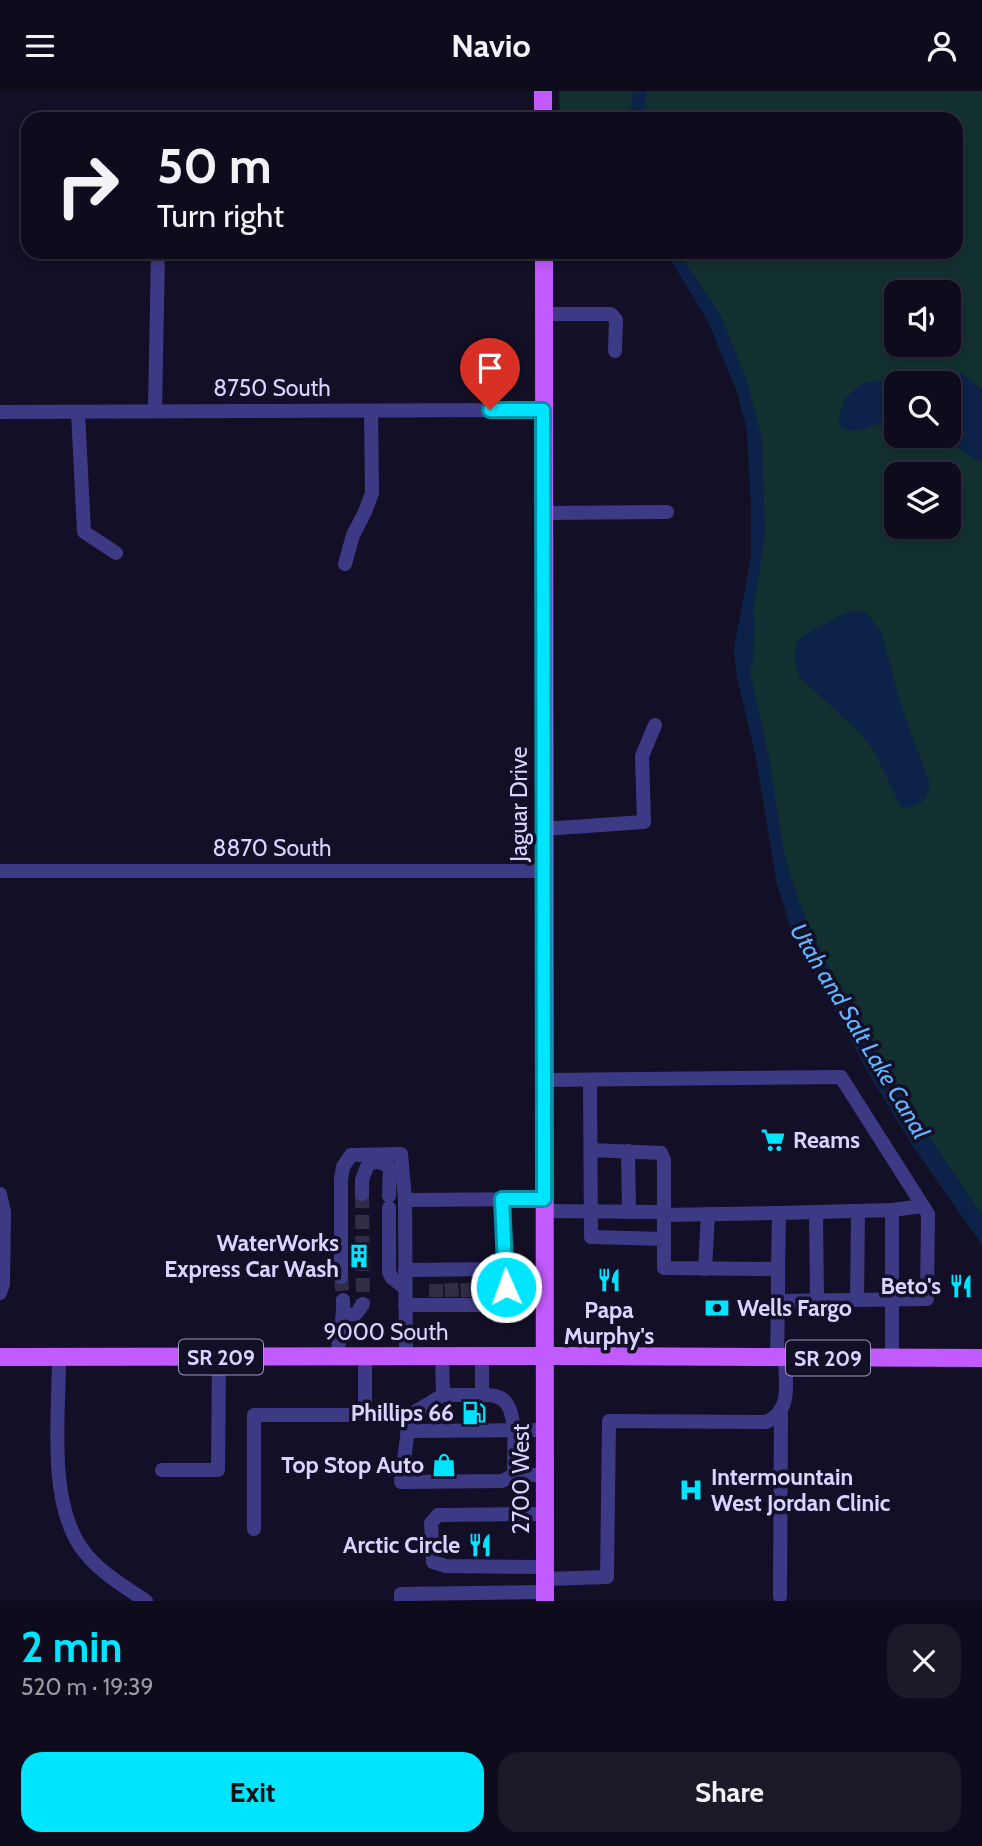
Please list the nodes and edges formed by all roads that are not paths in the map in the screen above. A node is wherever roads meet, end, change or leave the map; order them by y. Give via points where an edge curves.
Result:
1 (543, 91) edge
2 (543, 112) edge
3 (158, 259) edge
4 (544, 259) edge
5 (544, 314) junction
6 (615, 351) dead end
7 (543, 410) junction
8 (155, 411) junction
9 (372, 411) junction
10 (0, 412) edge
11 (78, 412) junction
12 (667, 512) dead end
13 (543, 513) junction
14 (116, 553) dead end
15 (345, 564) dead end
16 (655, 725) dead end
17 (543, 829) junction
18 (544, 870) junction
19 (0, 871) edge
20 (544, 1080) junction
21 (590, 1080) junction
22 (591, 1150) junction
23 (628, 1151) junction
24 (0, 1194) edge
25 (362, 1194) tunnel mouth
26 (391, 1199) junction
27 (502, 1199) junction
28 (544, 1205) junction
29 (923, 1206) junction
30 (591, 1210) junction
31 (892, 1210) junction
32 (858, 1211) junction
33 (629, 1212) junction
34 (816, 1212) junction
35 (779, 1213) junction
36 (664, 1215) junction
37 (708, 1215) junction
38 (664, 1239) junction
39 (505, 1269) junction
40 (705, 1269) junction
41 (778, 1269) junction
42 (405, 1270) junction
43 (341, 1277) tunnel mouth
44 (405, 1288) junction
45 (444, 1289) junction
46 (468, 1289) junction
47 (484, 1289) junction
48 (0, 1293) edge
49 (343, 1300) tunnel mouth
50 (778, 1300) junction
51 (817, 1300) junction
52 (857, 1300) junction
53 (892, 1300) junction
54 (363, 1304) dead end
55 (405, 1305) junction
56 (344, 1315) junction
57 (482, 1356) junction
58 (545, 1356) junction
59 (0, 1357) edge
60 (59, 1357) junction
61 (219, 1357) junction
62 (337, 1357) junction
63 (365, 1357) junction
64 (406, 1357) junction
65 (442, 1357) junction
66 (781, 1357) junction
67 (892, 1358) junction
68 (982, 1359) edge
69 (443, 1395) junction
70 (482, 1395) junction
71 (781, 1412) junction
72 (514, 1430) junction
73 (546, 1430) junction
74 (408, 1431) junction
75 (162, 1470) dead end
76 (514, 1475) junction
77 (546, 1475) junction
78 (546, 1514) junction
79 (254, 1529) dead end
80 (545, 1585) edge
81 (780, 1596) dead end
82 (146, 1601) edge
83 (401, 1601) edge

1 - 2 main road
3 - 8 street
4 - 5 main road, Jaguar Drive
5 - 6 street via 611,314 616,320
5 - 7 main road, Jaguar Drive
7 - 9 street, 8750 South
7 - 13 main road, Jaguar Drive
8 - 9 street, 8750 South
8 - 11 street, 8750 South
9 - 15 street via 372,493
10 - 11 street, 8750 South
11 - 14 street via 84,532
12 - 13 street
13 - 17 main road, Jaguar Drive
16 - 17 street via 642,755 644,823
17 - 18 main road, Jaguar Drive
18 - 19 street, 8870 South
18 - 20 main road, Jaguar Drive
20 - 21 street
20 - 28 main road, Jaguar Drive
21 - 22 street
21 - 29 street via 841,1077
22 - 23 street
22 - 30 street
23 - 33 street
23 - 36 street via 661,1153
24 - 48 street via 4,1212
25 - 26 street via 364,1170 375,1161 383,1162 390,1168
26 - 27 street
26 - 42 street
26 - 43 street via 401,1154 351,1155 341,1179
26 - 44 street via 389,1272
27 - 28 street
27 - 39 street
28 - 30 street
28 - 58 main road, Jaguar Drive
29 - 31 street
29 - 53 street via 928,1214 927,1299
30 - 33 street
30 - 38 street via 591,1237
31 - 32 street
31 - 53 street
32 - 34 street
32 - 52 street
33 - 36 street
34 - 35 street
34 - 51 street
35 - 37 street
35 - 41 street
36 - 37 street
36 - 38 street
37 - 40 street
38 - 40 street via 664,1268
39 - 47 street
39 - 47 street via 506,1305
40 - 41 street
41 - 50 street
42 - 44 street
42 - 45 street
44 - 55 street
45 - 46 street
45 - 46 street
45 - 55 street
46 - 47 street
46 - 47 street
49 - 56 street
50 - 51 street
50 - 66 street
51 - 52 street
52 - 53 street
53 - 67 street
54 - 56 street via 356,1314
55 - 64 street
56 - 62 street
57 - 58 main road, 9000 South / SR 209
57 - 65 main road, 9000 South / SR 209
57 - 70 street
58 - 66 main road, 9000 South / SR 209
58 - 73 main road, 2700 West
59 - 60 main road, 9000 South / SR 209
60 - 61 main road, 9000 South / SR 209
60 - 82 street via 58,1473 69,1525 97,1566
61 - 62 main road, 9000 South / SR 209
61 - 75 street via 218,1469
62 - 63 main road, 9000 South / SR 209
63 - 64 main road, 9000 South / SR 209
63 - 79 street via 365,1408 354,1415 254,1415
64 - 65 main road, 9000 South / SR 209
65 - 69 street
66 - 67 main road, 9000 South / SR 209
66 - 71 street via 786,1398
67 - 68 main road, 9000 South / SR 209
69 - 70 street
69 - 74 street via 410,1415
70 - 72 street via 496,1395 507,1404
71 - 80 street via 761,1422 609,1421 607,1577
71 - 81 street
72 - 73 street
72 - 74 street
72 - 76 street
73 - 77 main road, 2700 West
74 - 76 street via 401,1482 502,1481
76 - 77 street
77 - 78 main road, 2700 West
78 - 80 main road, 2700 West
78 - 80 street via 439,1515 431,1523 433,1562
80 - 83 street via 401,1594

